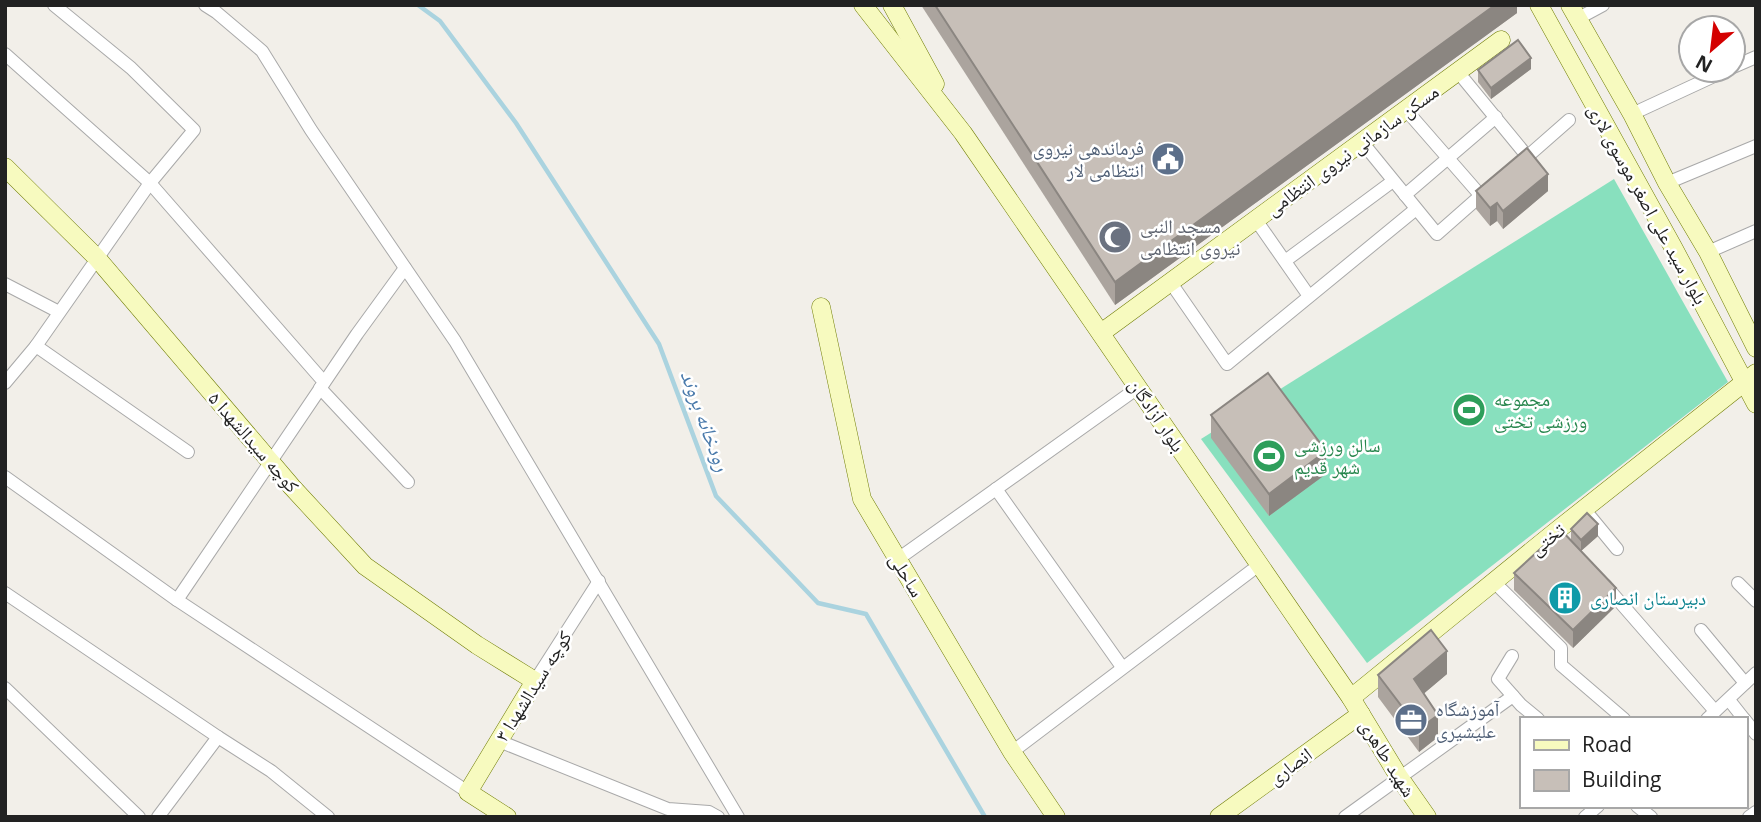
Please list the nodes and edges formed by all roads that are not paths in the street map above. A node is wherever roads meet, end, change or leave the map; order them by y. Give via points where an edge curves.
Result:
1 (54, 5) edge
2 (205, 5) edge
3 (863, 5) edge
4 (892, 5) edge
5 (1539, 5) edge
6 (1603, 5) edge
7 (1573, 12) edge
8 (1501, 40) dead end
9 (5, 54) edge
10 (1458, 72) junction
11 (1697, 84) edge
12 (1406, 110) junction
13 (1632, 114) junction
14 (1496, 117) junction
15 (1569, 120) dead end
16 (962, 133) junction
17 (1362, 142) junction
18 (1756, 146) edge
19 (1527, 156) junction
20 (1449, 159) junction
21 (5, 167) edge
22 (1393, 181) junction
23 (150, 183) junction
24 (1667, 183) junction
25 (1405, 195) junction
26 (1481, 196) junction
27 (1416, 209) junction
28 (1256, 220) junction
29 (1756, 231) edge
30 (1708, 252) junction
31 (96, 257) junction
32 (1285, 261) junction
33 (405, 268) junction
34 (1171, 283) junction
35 (5, 284) edge
36 (1310, 296) junction
37 (821, 307) dead end
38 (59, 313) junction
39 (1752, 329) edge
40 (1101, 333) junction
41 (36, 346) junction
42 (1756, 348) edge
43 (1750, 376) edge
44 (6, 380) edge
45 (322, 385) junction
46 (1139, 387) junction
47 (1756, 404) edge
48 (188, 452) dead end
49 (270, 461) junction
50 (5, 477) edge
51 (408, 482) dead end
52 (996, 489) junction
53 (1584, 509) junction
54 (1617, 549) dead end
55 (898, 559) junction
56 (1259, 565) junction
57 (1600, 580) edge
58 (599, 581) junction
59 (1495, 583) junction
60 (1738, 583) dead end
61 (5, 593) edge
62 (177, 600) junction
63 (1756, 601) edge
64 (1701, 630) dead end
65 (1512, 656) dead end
66 (1122, 667) junction
67 (1756, 673) edge
68 (535, 681) junction
69 (1745, 683) junction
70 (5, 688) edge
71 (1513, 696) junction
72 (1351, 698) junction
73 (1730, 699) junction
74 (1361, 714) junction
75 (1711, 715) edge
76 (1536, 717) edge
77 (1622, 717) edge
78 (1744, 717) edge
79 (218, 737) junction
80 (499, 741) junction
81 (1012, 752) junction
82 (1399, 777) junction
83 (468, 792) junction
84 (1756, 812) edge
85 (139, 817) edge
86 (158, 817) edge
87 (328, 817) edge
88 (507, 817) edge
89 (719, 817) edge
90 (738, 817) edge
91 (1056, 817) edge
92 (1219, 817) edge
93 (1345, 817) edge
94 (1427, 817) edge
95 (1749, 817) edge

1 - 23 street via 131,68 194,130
2 - 33 street via 262,51
3 - 16 main road, بلوار آزادگان
4 - 16 main road, بلوار آزادگان
5 - 43 main road, بلوار سید علی اصغر موسوی لاری
6 - 7 street
7 - 13 main road, بلوار سید علی اصغر موسوی لاری
8 - 10 main road, مسکن سازمانی نیروی انتظامی
9 - 23 street
10 - 12 main road, مسکن سازمانی نیروی انتظامی
10 - 14 street
11 - 13 street
12 - 17 main road, مسکن سازمانی نیروی انتظامی
12 - 20 street
13 - 24 main road, بلوار سید علی اصغر موسوی لاری
14 - 19 street
14 - 20 street
15 - 19 street
16 - 40 main road, بلوار آزادگان
17 - 22 street
17 - 28 main road, مسکن سازمانی نیروی انتظامی
18 - 24 street
19 - 26 street
20 - 25 street
20 - 26 street
21 - 31 main road, کوچه سیدالشهدا ۵
22 - 25 street
22 - 32 street
23 - 31 street
23 - 45 street
24 - 30 main road, بلوار سید علی اصغر موسوی لاری
25 - 27 street
26 - 27 street via 1437,234
27 - 36 street
28 - 32 street
28 - 34 main road, مسکن سازمانی نیروی انتظامی
29 - 30 street
30 - 39 main road, بلوار سید علی اصغر موسوی لاری
31 - 38 street
31 - 49 main road, کوچه سیدالشهدا ۵
32 - 36 street
33 - 45 street
33 - 58 street
34 - 36 street via 1227,363
34 - 40 main road, مسکن سازمانی نیروی انتظامی
35 - 38 street
37 - 55 main road, ساحلی via 862,499
38 - 41 street
39 - 42 main road, بلوار سید علی اصغر موسوی لاری
40 - 46 main road, بلوار آزادگان
41 - 44 street
41 - 48 street
43 - 47 main road, بلوار سید علی اصغر موسوی لاری
43 - 53 main road, تختی
45 - 49 street
45 - 51 street
46 - 52 street
46 - 56 main road, بلوار آزادگان
49 - 62 street
49 - 68 main road, کوچه سیدالشهدا ۵ via 365,566
50 - 62 street
52 - 55 street
52 - 66 street
53 - 54 street
53 - 59 main road, تختی via 1559,537
55 - 81 main road, ساحلی
56 - 66 street
56 - 72 main road, بلوار آزادگان
57 - 75 street
58 - 68 street, کوچه سیدالشهدا ۳
58 - 90 street
59 - 72 main road, تختی
59 - 77 street via 1561,648 1561,665
60 - 63 street
61 - 79 street
62 - 83 street
64 - 69 street
65 - 71 street via 1498,679
66 - 81 street
67 - 69 street
68 - 80 main road, کوچه سیدالشهدا ۳
69 - 73 street
70 - 85 street
71 - 76 street
71 - 82 street
72 - 74 main road, شهید طاهری
73 - 75 street
73 - 78 street
74 - 82 main road, شهید طاهری
74 - 92 main road, انصاری
79 - 86 street
79 - 87 street via 271,771
80 - 83 main road, کوچه سیدالشهدا ۳
80 - 89 street via 668,809
81 - 91 main road, ساحلی
82 - 93 street
82 - 94 main road, شهید طاهری
83 - 88 main road
84 - 95 street

